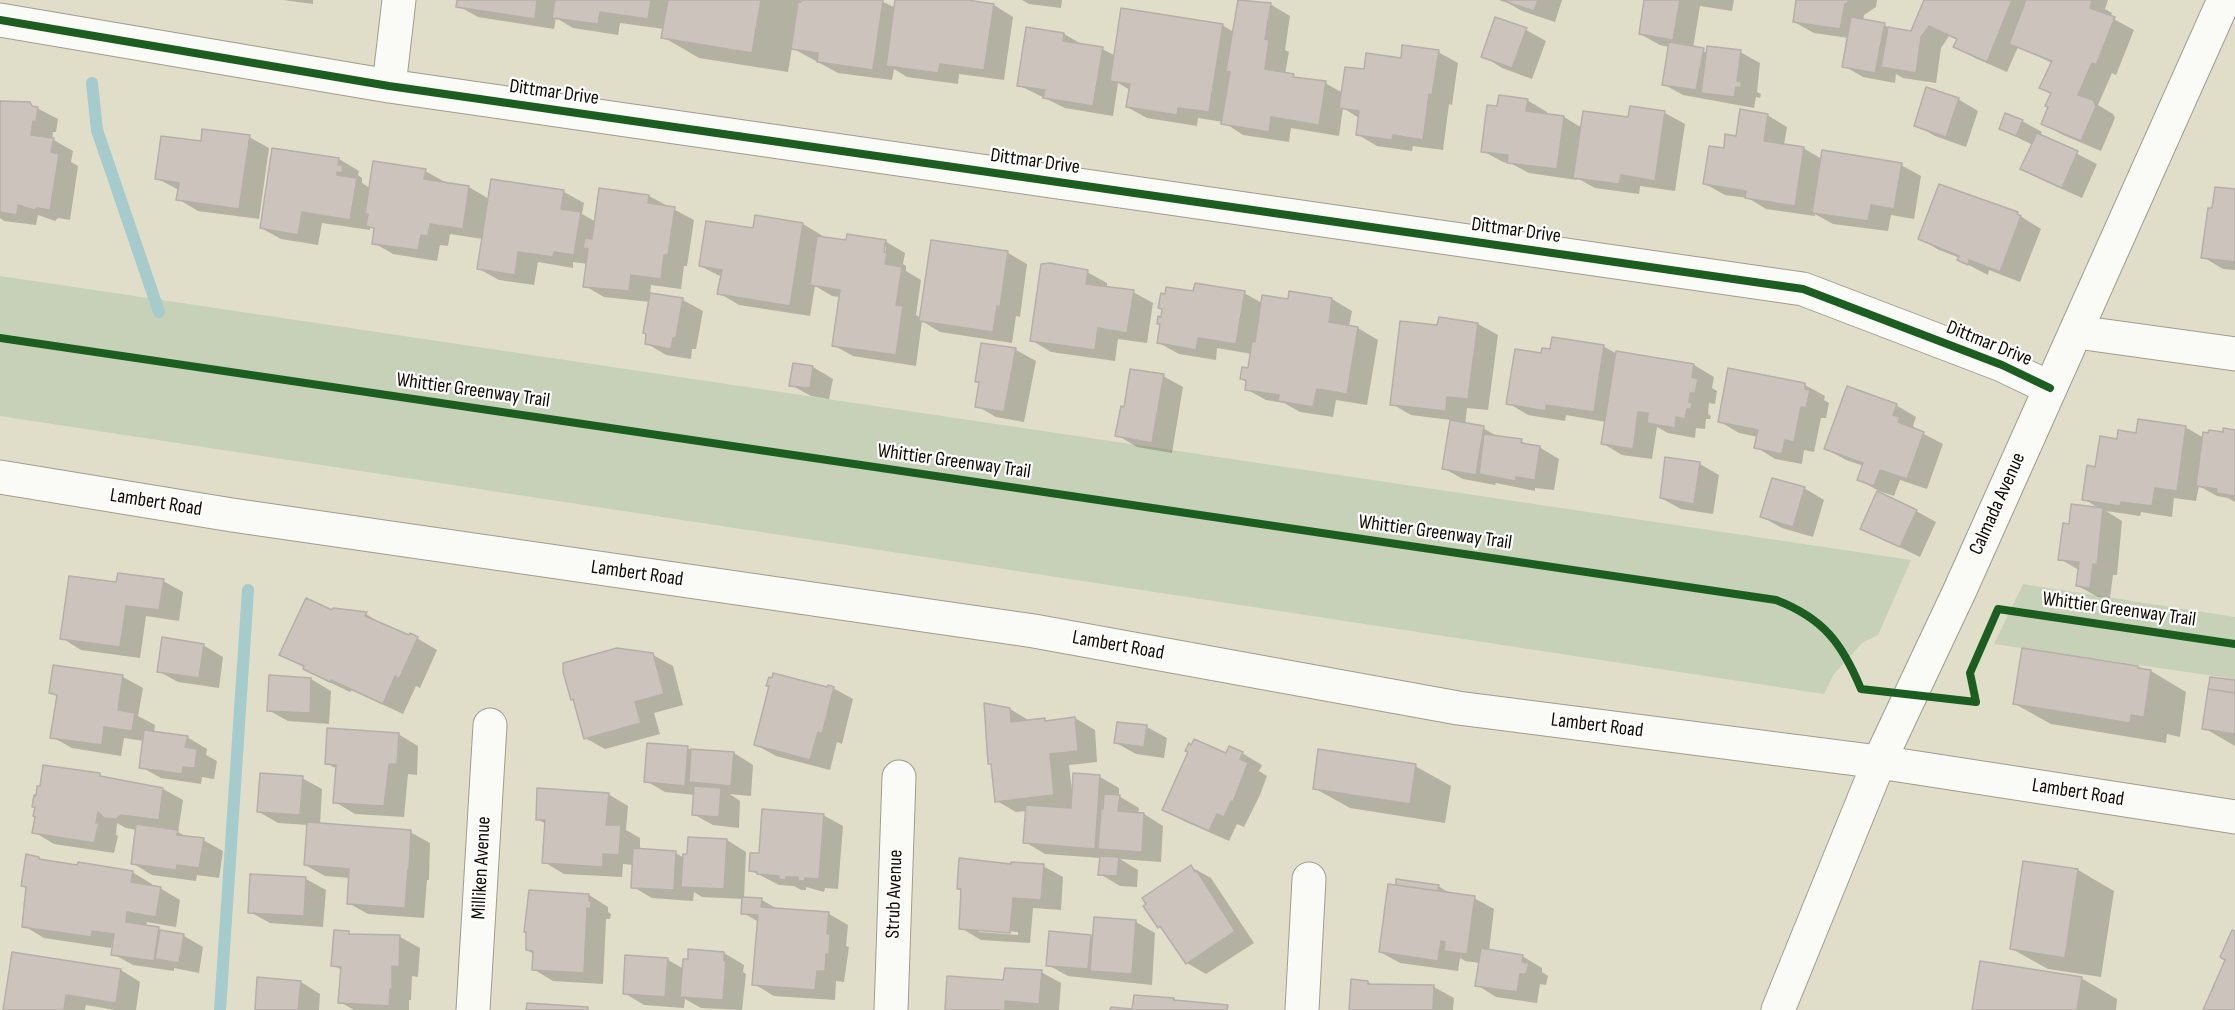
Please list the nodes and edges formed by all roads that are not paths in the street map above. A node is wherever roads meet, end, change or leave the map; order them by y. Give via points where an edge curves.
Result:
1 (399, 0) edge
2 (2224, 0) edge
3 (0, 20) edge
4 (388, 86) junction
5 (2077, 332) junction
6 (2235, 354) edge
7 (2050, 388) junction
8 (0, 477) edge
9 (0, 482) edge
10 (490, 725) dead end
11 (1879, 762) junction
12 (899, 777) dead end
13 (2235, 816) edge
14 (1309, 879) dead end
15 (473, 1010) edge
16 (891, 1010) edge
17 (1302, 1010) edge
18 (1778, 1010) edge

1 - 4 street
2 - 5 street, Calmada Avenue
3 - 4 street, Dittmar Drive
4 - 7 street, Dittmar Drive via 1803,289 2002,365
5 - 6 street
5 - 7 street, Calmada Avenue
7 - 11 street, Calmada Avenue
8 - 9 street
8 - 11 street, Lambert Road via 232,515 1034,631 1458,708
10 - 15 street, Milliken Avenue
11 - 13 street, Lambert Road
11 - 18 street, Calmada Avenue
12 - 16 street, Strub Avenue
14 - 17 street

